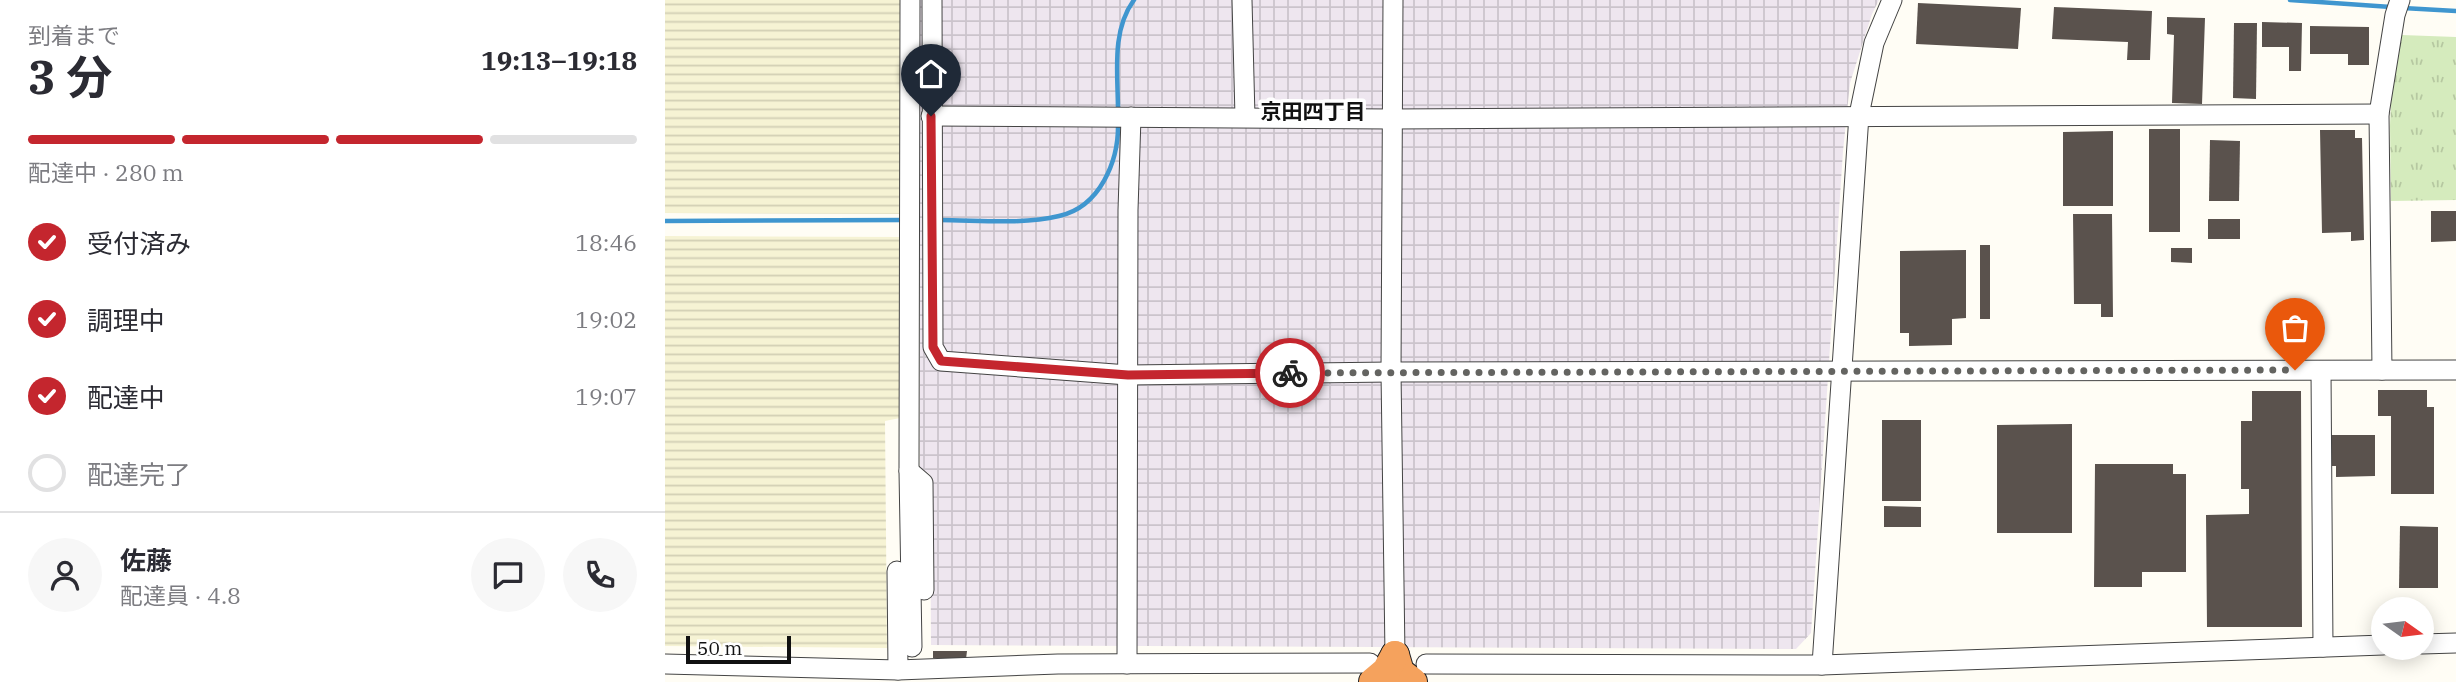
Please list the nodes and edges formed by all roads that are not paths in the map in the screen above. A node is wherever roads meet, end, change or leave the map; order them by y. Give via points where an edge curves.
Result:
1 (910, 0) edge
2 (932, 0) edge
3 (1242, 0) edge
4 (1393, 0) edge
5 (1892, 0) edge
6 (2399, 5) edge
7 (2379, 114) junction
8 (1859, 115) junction
9 (931, 116) junction
10 (1131, 117) junction
11 (1245, 117) junction
12 (1392, 119) junction
13 (2321, 370) junction
14 (2382, 370) junction
15 (2456, 370) edge
16 (1843, 371) junction
17 (1391, 372) junction
18 (1128, 375) junction
19 (909, 471) junction
20 (2456, 643) edge
21 (2434, 644) edge
22 (2371, 645) edge
23 (912, 647) dead end
24 (2323, 647) junction
25 (665, 664) edge
26 (1128, 664) junction
27 (1822, 665) junction
28 (1379, 667) edge
29 (925, 669) junction
30 (898, 670) junction
31 (1420, 673) edge

1 - 19 street
2 - 9 street
3 - 11 street
4 - 12 street
5 - 8 street via 1874,43
6 - 7 street
7 - 8 street
7 - 14 street
8 - 12 street
8 - 16 street
9 - 10 street
9 - 18 street via 933,347 941,361
10 - 11 street
10 - 18 street
11 - 12 street
12 - 17 street
13 - 14 street
13 - 16 street
13 - 24 street
14 - 15 street
16 - 17 street
16 - 27 street
17 - 18 street
17 - 28 street
18 - 26 street
19 - 23 street
19 - 29 street via 923,483
19 - 30 street via 896,482
20 - 21 street
22 - 24 street
24 - 27 street
25 - 30 street
26 - 28 street
26 - 29 street
27 - 31 street
28 - 31 highway
29 - 30 street

